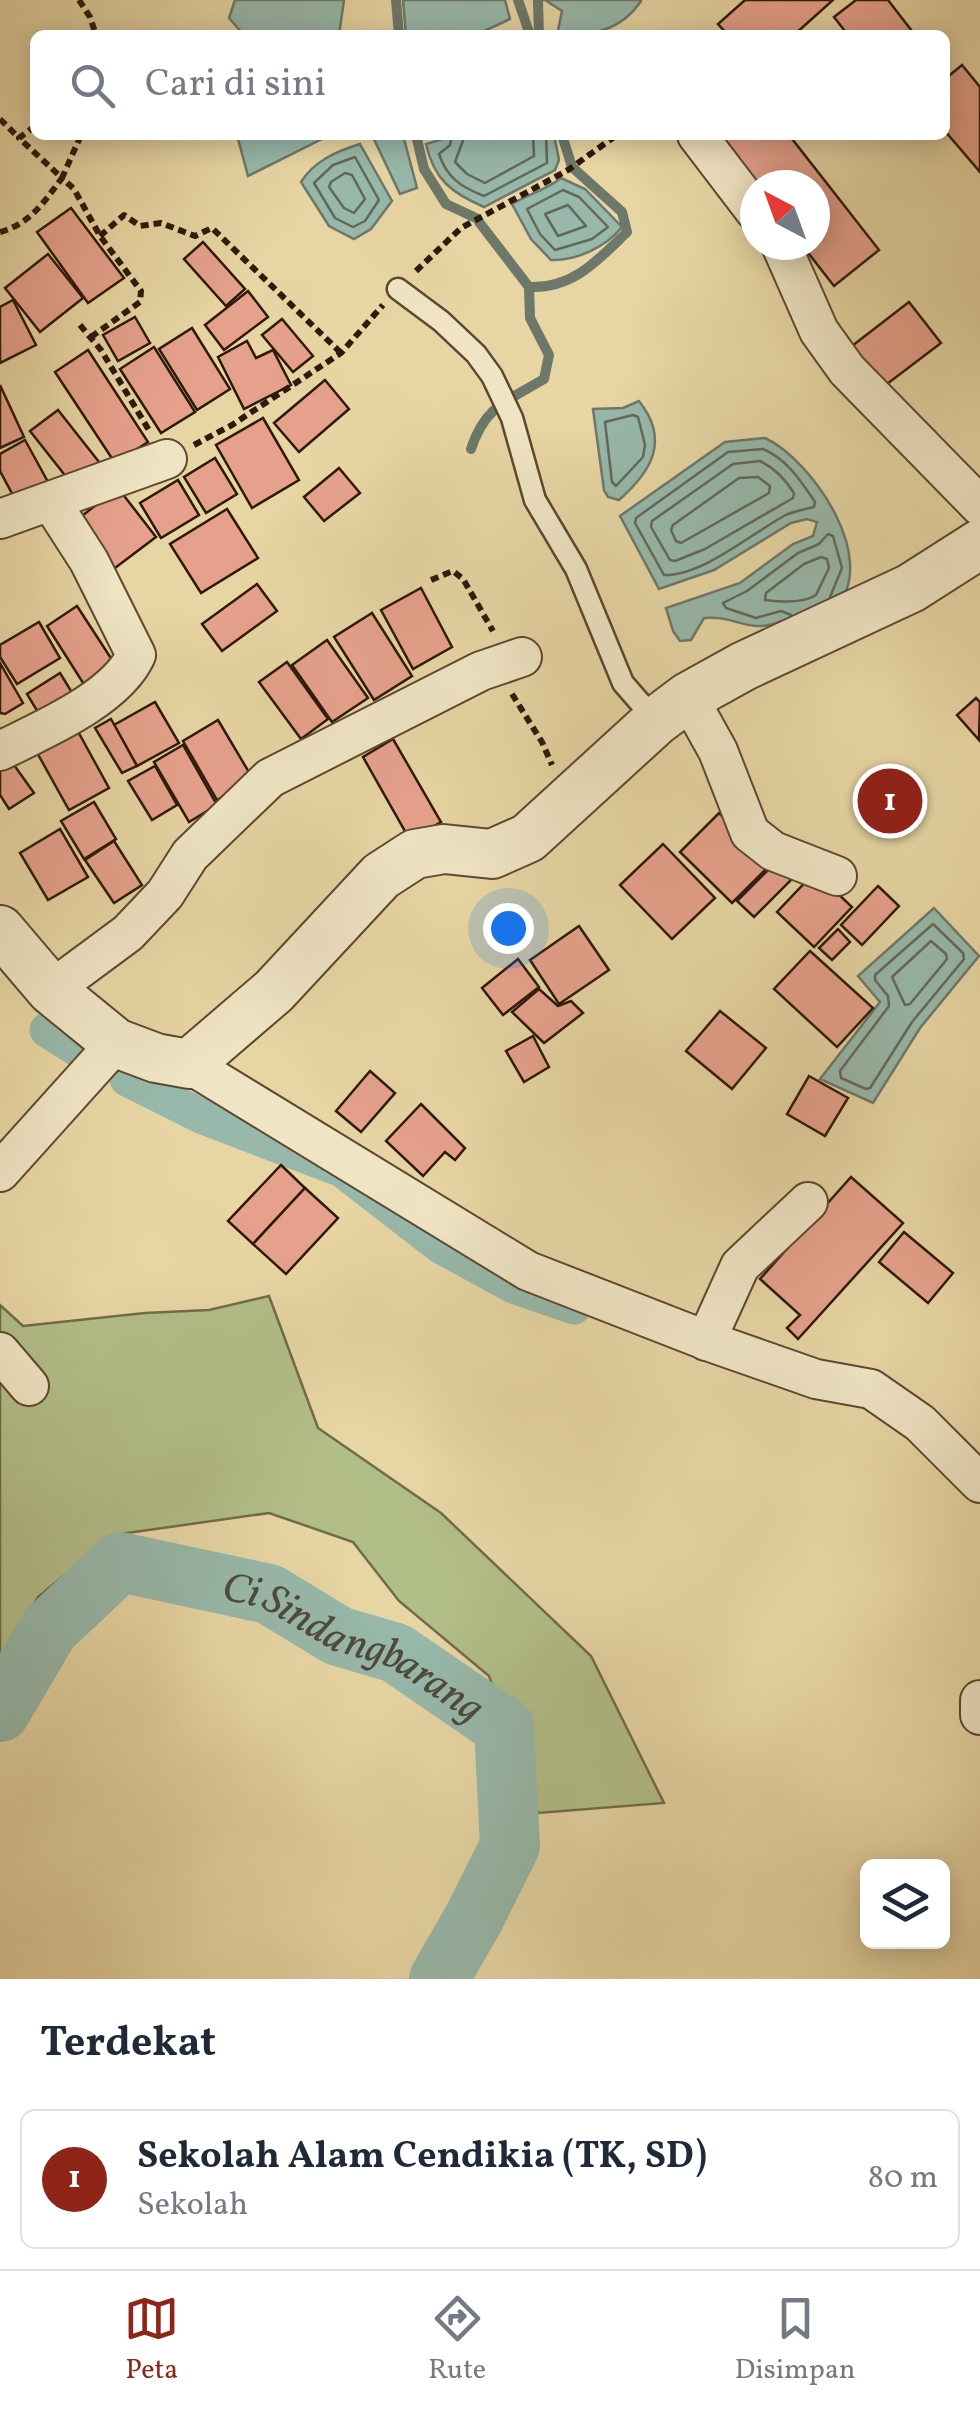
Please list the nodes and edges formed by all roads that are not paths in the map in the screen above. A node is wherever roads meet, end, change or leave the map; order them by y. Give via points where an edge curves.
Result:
1 (700, 140) edge
2 (740, 192) edge
3 (788, 260) edge
4 (398, 289) dead end
5 (167, 460) road end
6 (51, 502) junction
7 (980, 506) edge
8 (0, 520) edge
9 (976, 555) edge
10 (509, 662) road end
11 (672, 709) junction
12 (0, 751) edge
13 (837, 876) dead end
14 (0, 930) edge
15 (51, 990) junction
16 (116, 1043) junction
17 (189, 1064) junction
18 (0, 1172) edge
19 (808, 1202) dead end
20 (706, 1341) junction
21 (0, 1352) edge
22 (29, 1386) dead end
23 (980, 1483) edge
24 (980, 1700) edge
25 (980, 1715) edge

1 - 2 street
3 - 7 street via 818,330 847,370
4 - 11 lane via 442,321 492,376 512,418 535,500 576,569 623,682
5 - 6 street
6 - 8 street
6 - 12 street via 136,655 107,690
9 - 11 street via 744,666
10 - 15 street via 270,778 190,854 165,894 128,933
11 - 13 street via 718,751 750,833 773,850
11 - 17 street via 528,838 492,854 415,854 381,876 274,991
14 - 15 street
15 - 16 street
16 - 17 street
16 - 18 street
17 - 20 street via 528,1270
19 - 20 street via 740,1266
20 - 23 street via 816,1379 871,1389 920,1423
21 - 22 street
24 - 25 street

